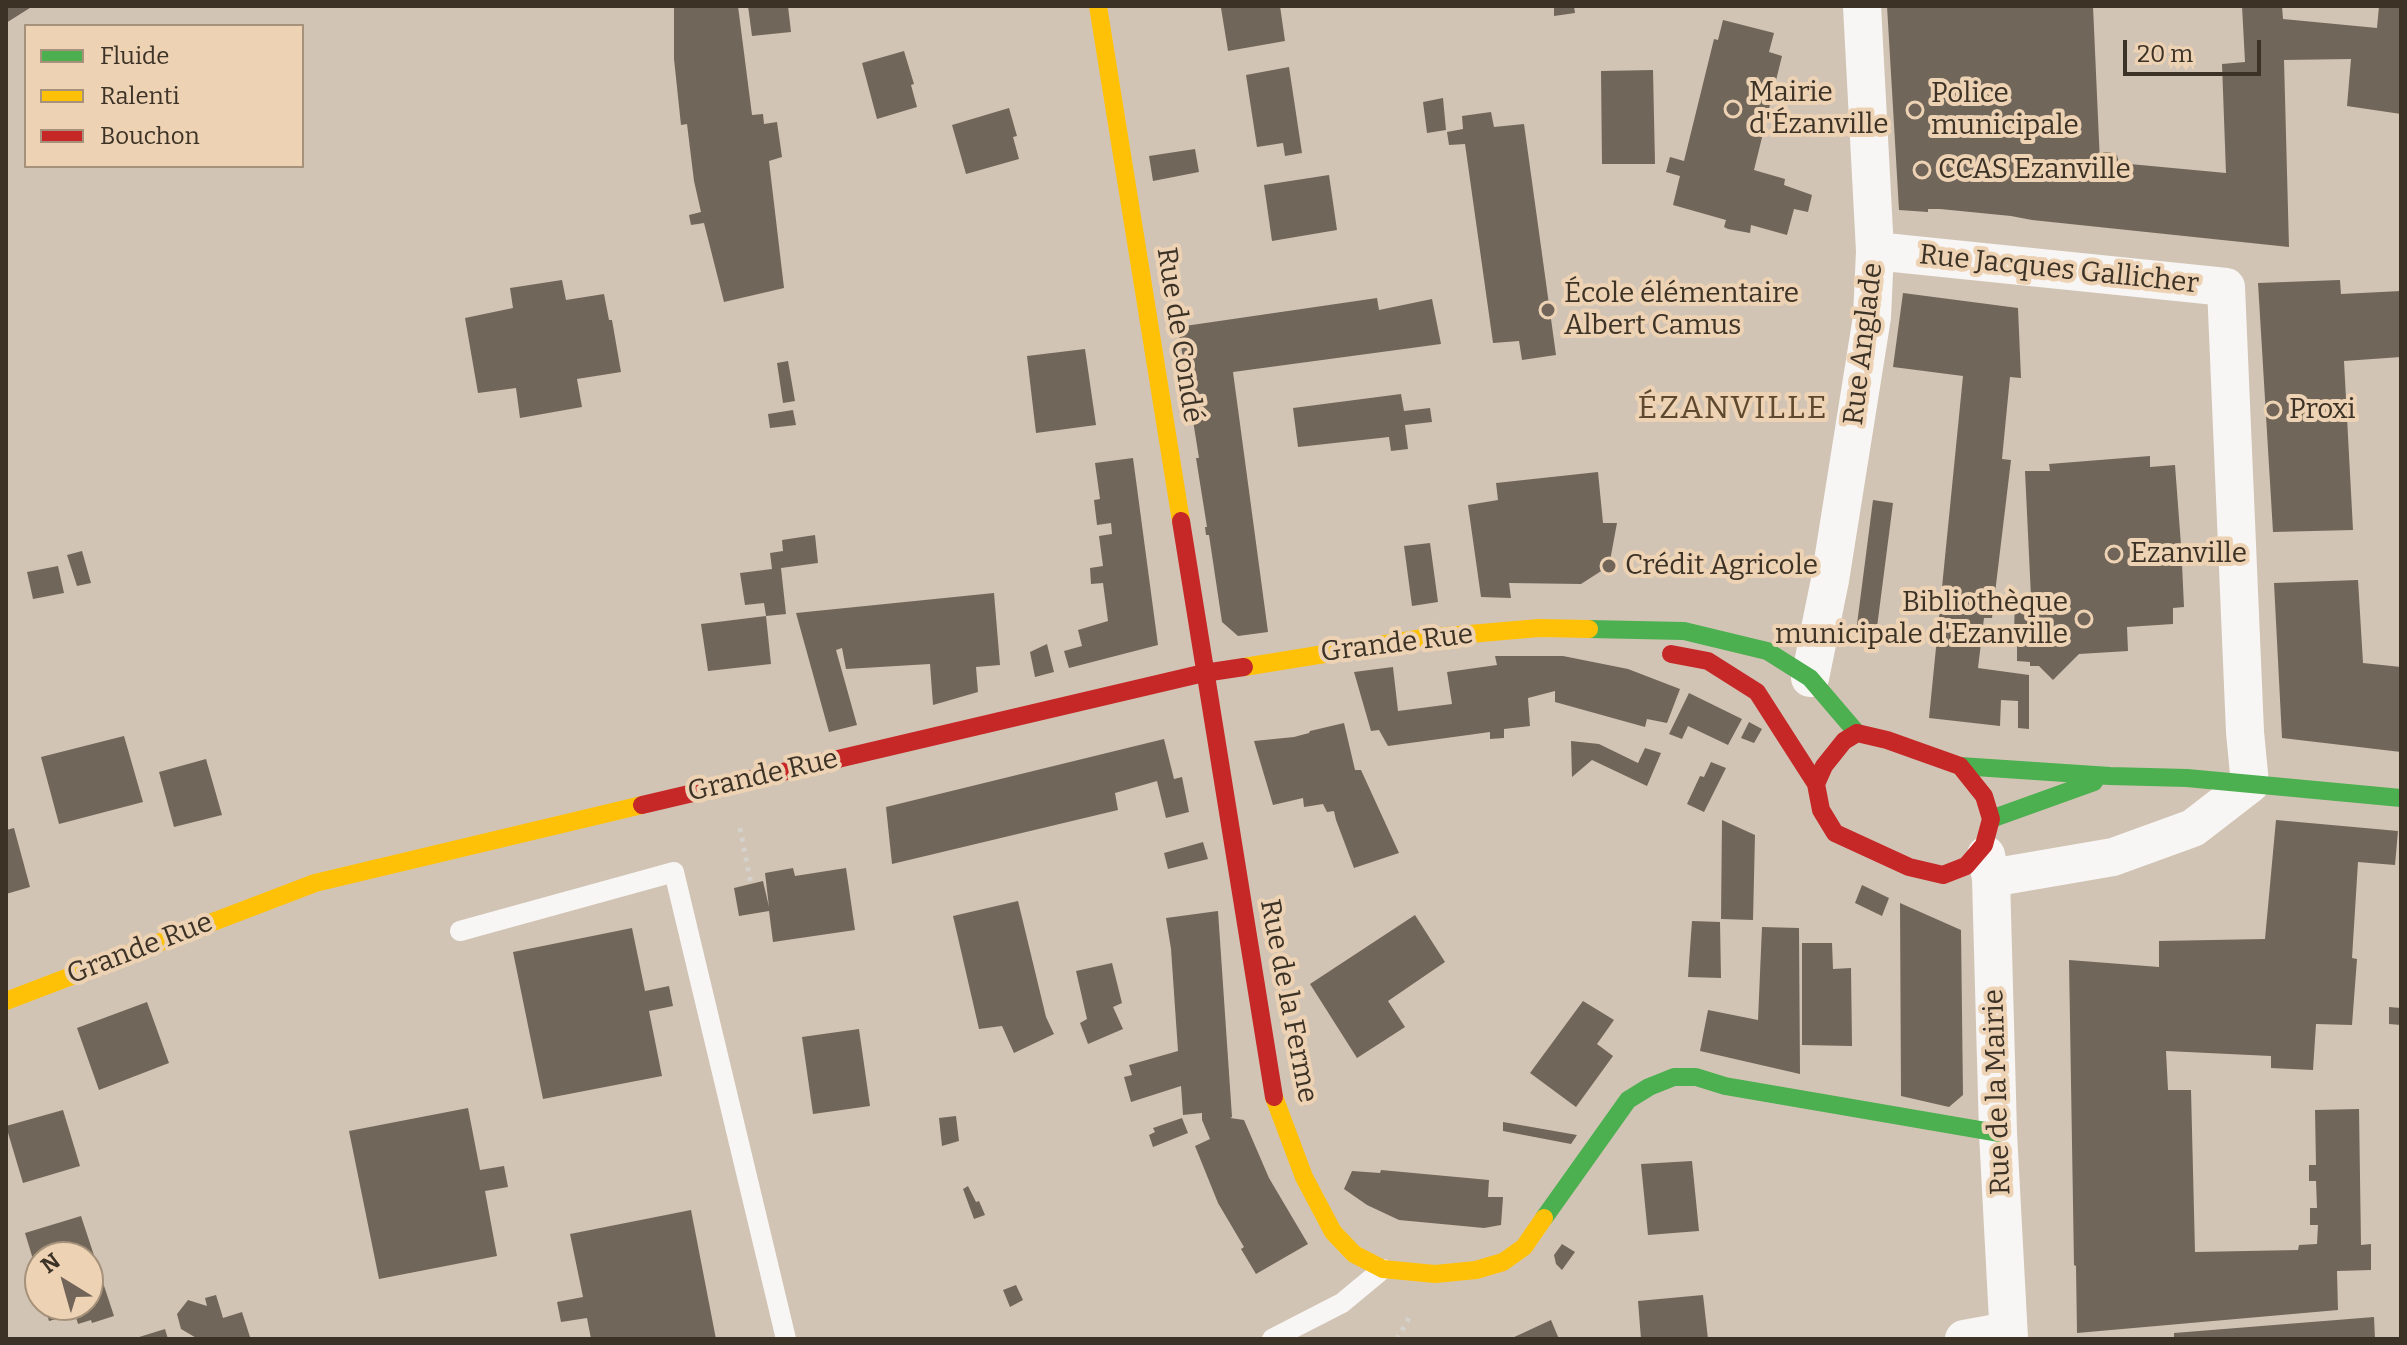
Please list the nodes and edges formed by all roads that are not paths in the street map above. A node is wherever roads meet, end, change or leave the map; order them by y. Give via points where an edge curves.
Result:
1 (1098, 6) edge
2 (1862, 6) edge
3 (1875, 251) junction
4 (1539, 628) junction
5 (1204, 673) junction
6 (1810, 678) junction
7 (1857, 733) junction
8 (1960, 766) junction
9 (2110, 776) junction
10 (1816, 784) junction
11 (2250, 784) junction
12 (2401, 798) edge
13 (1989, 847) junction
14 (460, 931) dead end
15 (6, 1001) edge
16 (1998, 1133) junction
17 (1383, 1269) junction
18 (2008, 1335) edge
19 (786, 1339) edge
20 (1272, 1339) edge
21 (1964, 1339) edge

1 - 5 main road, Rue de Condé
2 - 3 street, Rue Anglade
3 - 6 street, Rue Anglade via 1872,317
3 - 11 street, Rue Jacques Gallicher via 2226,287
4 - 5 main road, Grande Rue via 1423,638
4 - 6 main road, Grande Rue via 1684,631 1767,651
4 - 10 main road, Grande Rue via 1708,661 1757,692
5 - 15 main road, Grande Rue via 315,883
5 - 17 main road, Rue de la Ferme via 1274,1099 1304,1177 1333,1232 1354,1254
6 - 7 main road, Grande Rue
7 - 8 main road
7 - 10 main road via 1844,741
8 - 9 main road
8 - 13 main road via 1984,796
9 - 11 main road
9 - 13 main road
10 - 13 main road via 1821,810 1835,833 1909,867 1943,875 1966,866
11 - 12 main road
11 - 13 street via 2193,828 2113,857
13 - 16 street, Rue de la Mairie
14 - 19 lane via 674,872
16 - 17 main road, Rue de la Ferme via 1674,1077 1628,1100 1524,1247 1503,1262 1435,1274
16 - 18 street, Rue de la Mairie
17 - 20 lane via 1342,1303
18 - 21 street

